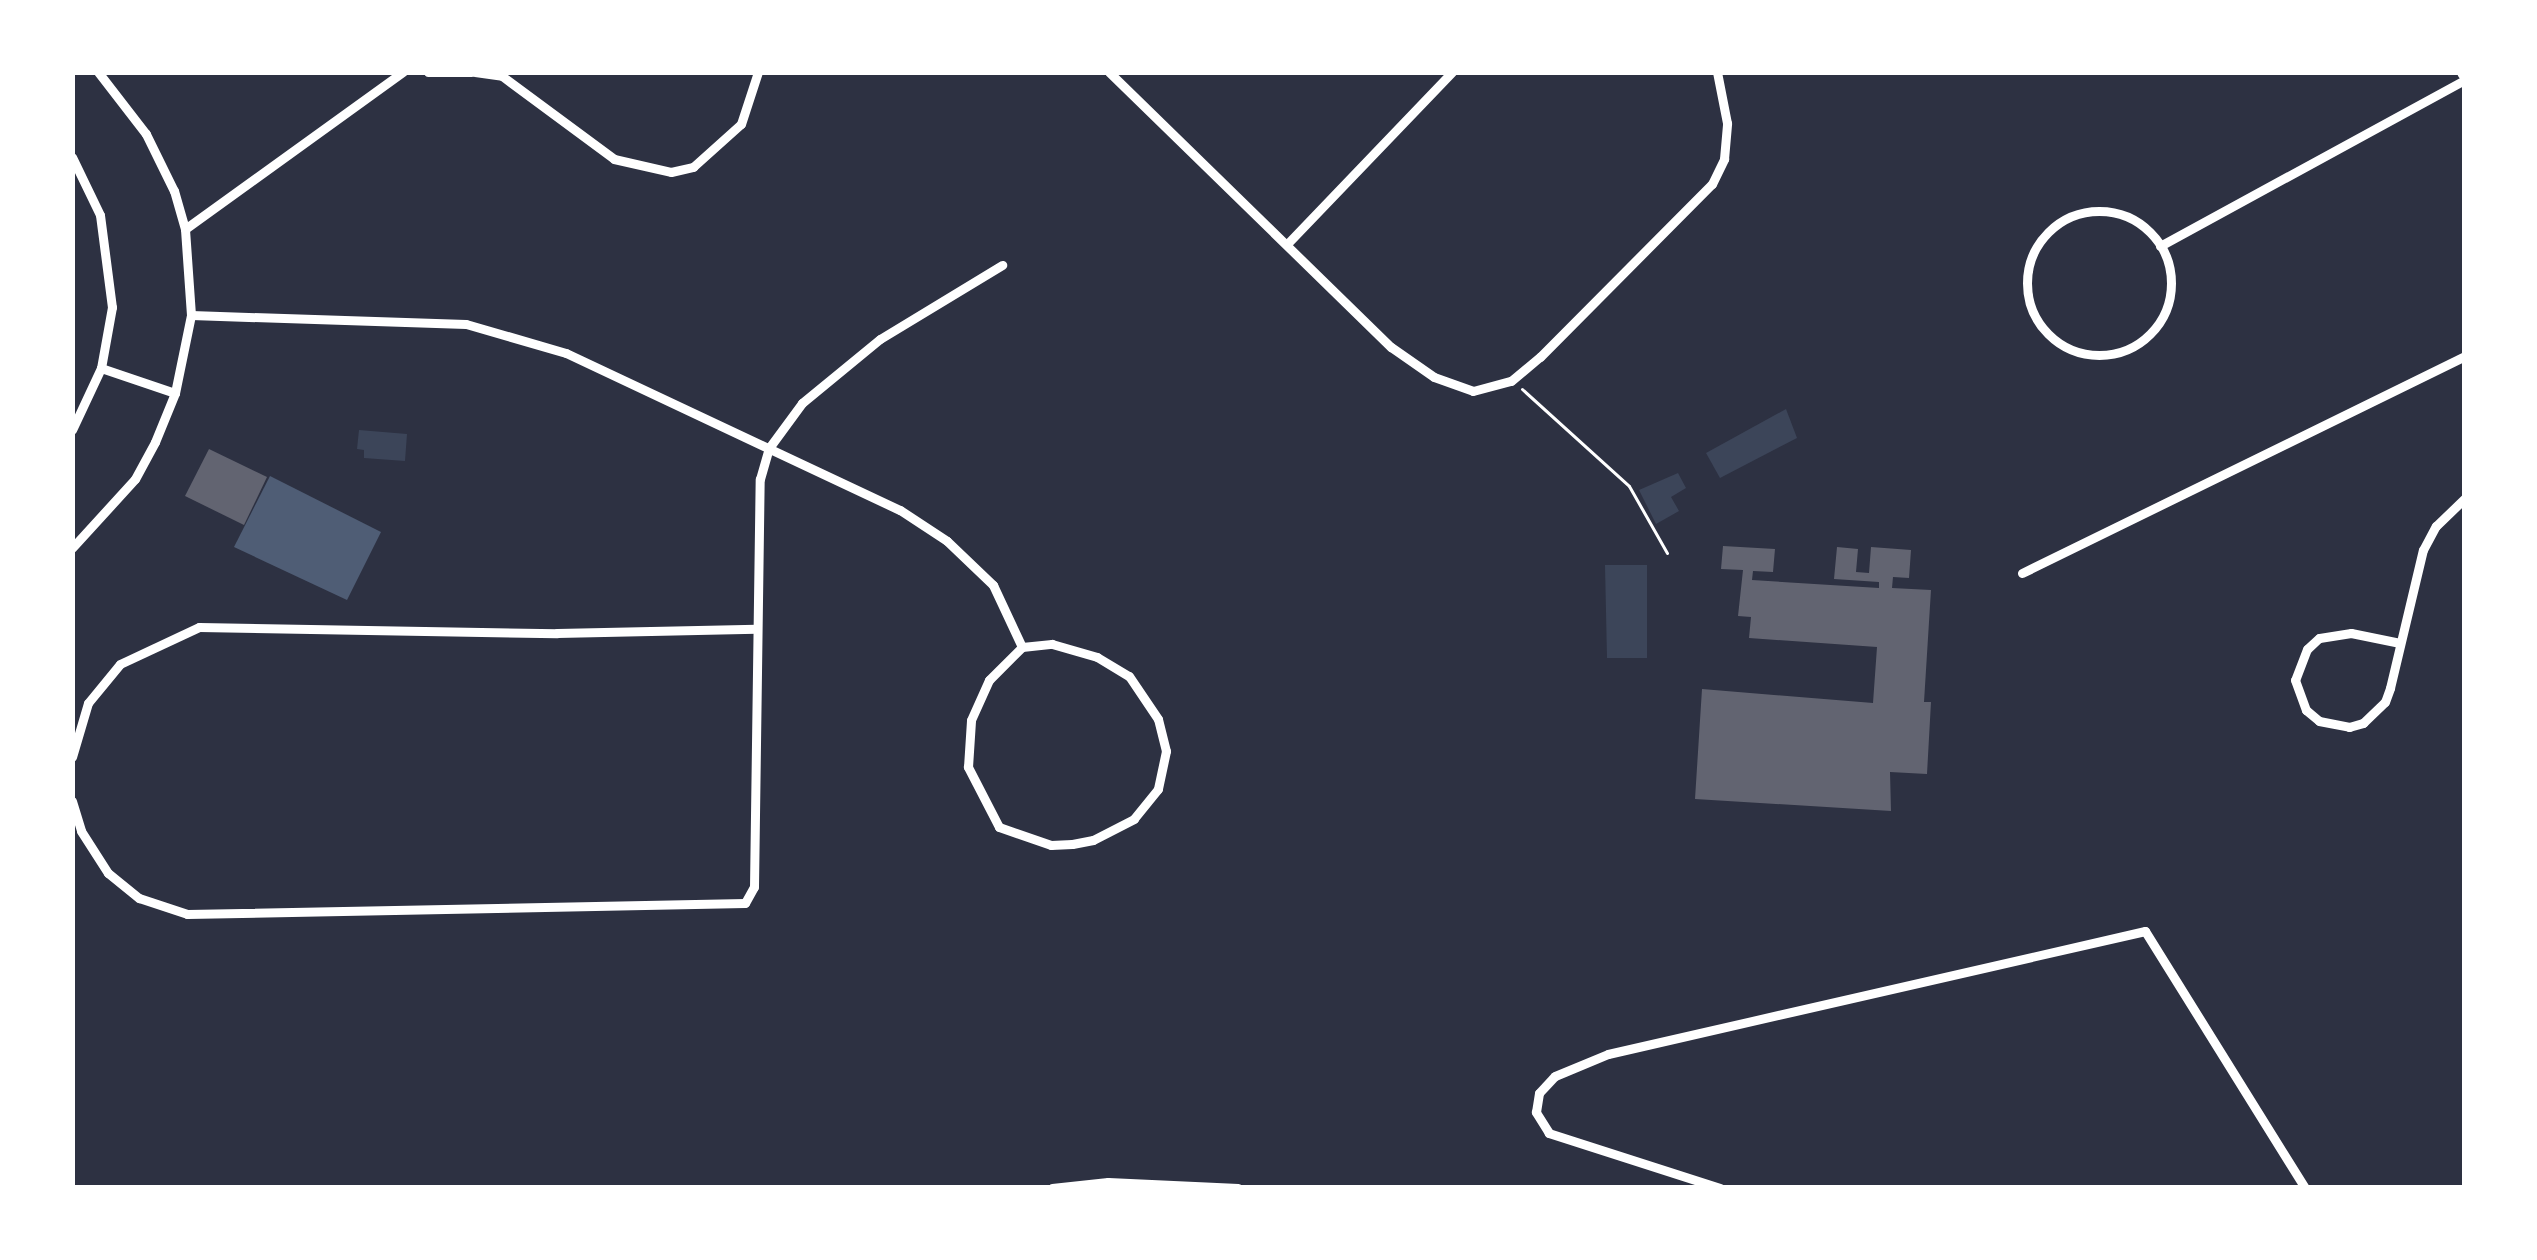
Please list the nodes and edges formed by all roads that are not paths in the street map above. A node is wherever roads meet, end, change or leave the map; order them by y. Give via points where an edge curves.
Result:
1 (98, 72) edge
2 (404, 72) edge
3 (428, 72) edge
4 (473, 72) edge
5 (758, 72) edge
6 (1109, 72) edge
7 (1452, 72) edge
8 (1718, 72) edge
9 (2465, 76) edge
10 (72, 157) edge
11 (185, 229) junction
12 (1289, 242) junction
13 (2161, 246) junction
14 (1002, 265) dead end
15 (191, 315) junction
16 (2465, 356) edge
17 (101, 368) junction
18 (175, 393) junction
19 (72, 430) edge
20 (769, 448) junction
21 (2465, 498) edge
22 (72, 548) edge
23 (2022, 573) dead end
24 (756, 629) junction
25 (2400, 643) junction
26 (1022, 646) junction
27 (72, 757) edge
28 (72, 801) edge
29 (1052, 1188) edge
30 (1238, 1188) edge
31 (1720, 1188) edge
32 (2305, 1188) edge

1 - 11 street via 146,134
2 - 11 street
3 - 4 street
4 - 5 street via 502,76 614,159 671,172 693,167 741,124
6 - 12 street
7 - 12 street
8 - 12 street via 1727,123 1712,184 1581,319 1490,390 1458,389 1407,360
9 - 13 street
10 - 17 street via 100,215 110,260
11 - 15 street
13 - 13 street via 2169,267 2164,312 2134,346 2090,355 2068,349 2035,318 2027,270 2052,227 2074,215 2123,215
14 - 20 street via 880,339 802,404
15 - 18 street
15 - 20 street via 414,321 504,332 604,368
16 - 23 street
17 - 18 street
17 - 19 street
18 - 22 street via 135,479
20 - 24 street via 760,478
20 - 26 street via 885,500 946,542 993,585
21 - 25 street via 2423,550
24 - 27 street via 199,627 120,664 88,703
24 - 28 street via 754,887 745,903 187,914 139,898 108,873
25 - 25 street via 2375,714 2334,727 2306,710 2295,680 2306,649 2320,638 2351,633
26 - 26 street via 989,680 971,720 968,767 978,794 999,827 1051,844 1094,840 1134,819 1158,789 1166,751 1158,719 1129,676 1097,657 1052,644
29 - 30 street
31 - 32 street via 1559,1138 1540,1124 1539,1093 1556,1076 1608,1054 2145,931

